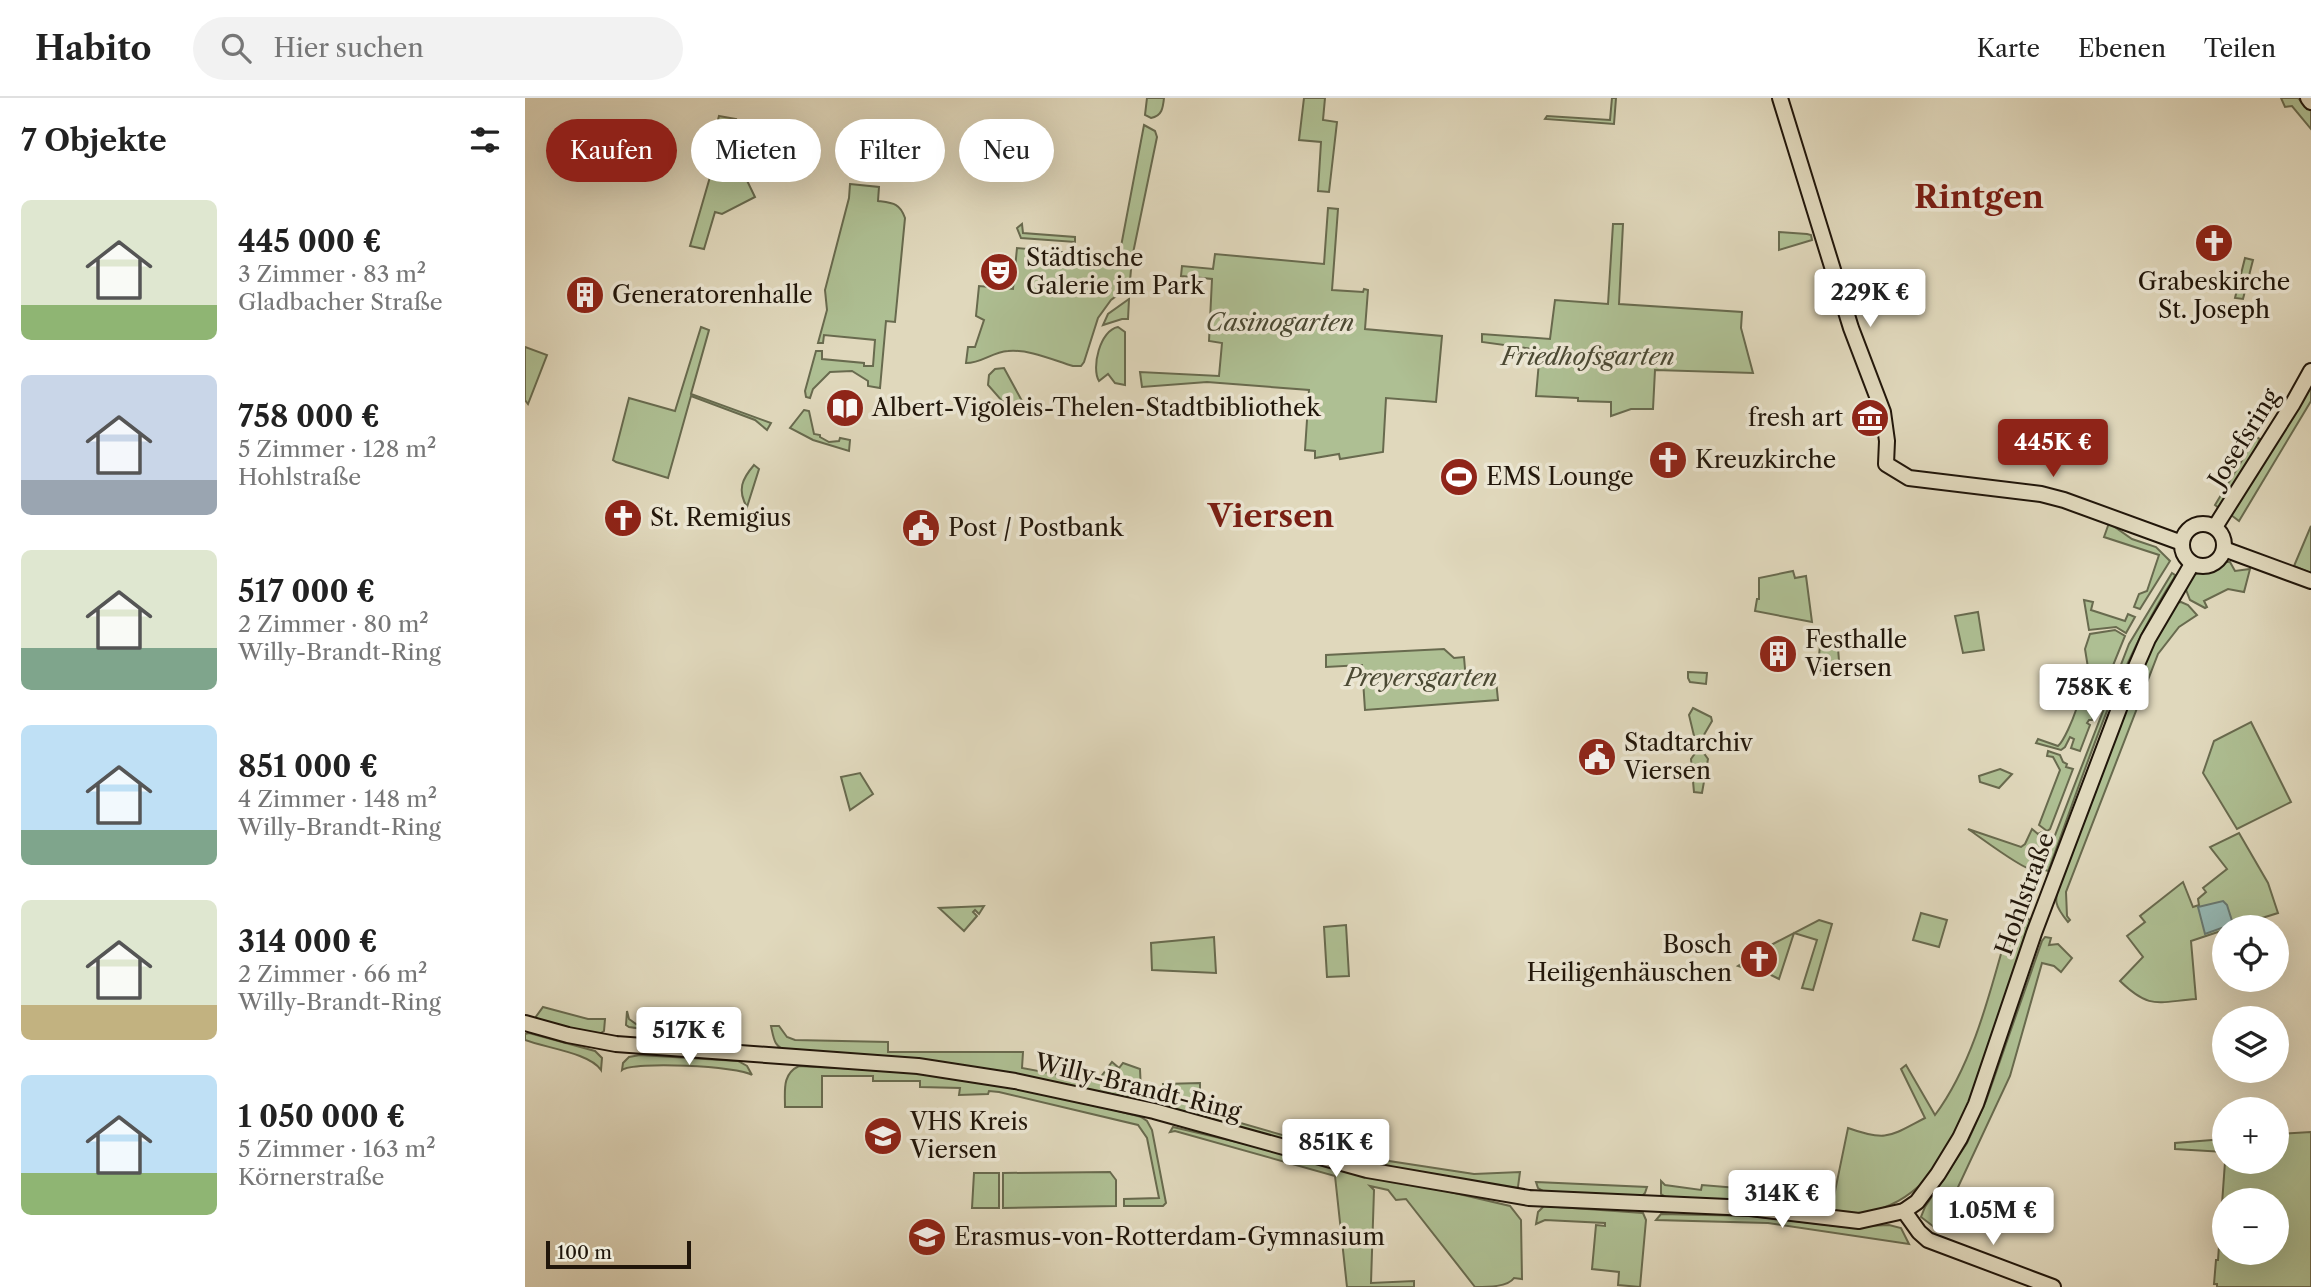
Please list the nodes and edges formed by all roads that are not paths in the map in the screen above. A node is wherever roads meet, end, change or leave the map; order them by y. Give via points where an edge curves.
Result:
1 (1780, 98) edge
2 (2311, 371) edge
3 (2215, 527) junction
4 (2182, 542) junction
5 (2224, 549) junction
6 (2192, 564) junction
7 (2311, 581) edge
8 (525, 1023) edge
9 (1904, 1212) junction
10 (2053, 1287) edge

1 - 4 main road via 1851,328 1883,412 1886,464 1909,478 2041,494
2 - 3 main road, Josefsring
3 - 4 main road via 2194,526
3 - 5 main road via 2223,537
4 - 6 main road via 2184,555
5 - 6 main road via 2212,565
5 - 7 main road
6 - 9 main road, Hohlstraße via 2148,639 2128,685 2038,920 1976,1104 1938,1174
8 - 9 main road, Willy-Brandt-Ring via 616,1044 918,1066 1015,1081 1154,1111 1367,1170 1529,1198 1751,1208 1859,1221
9 - 10 main road via 1919,1232 1939,1245

